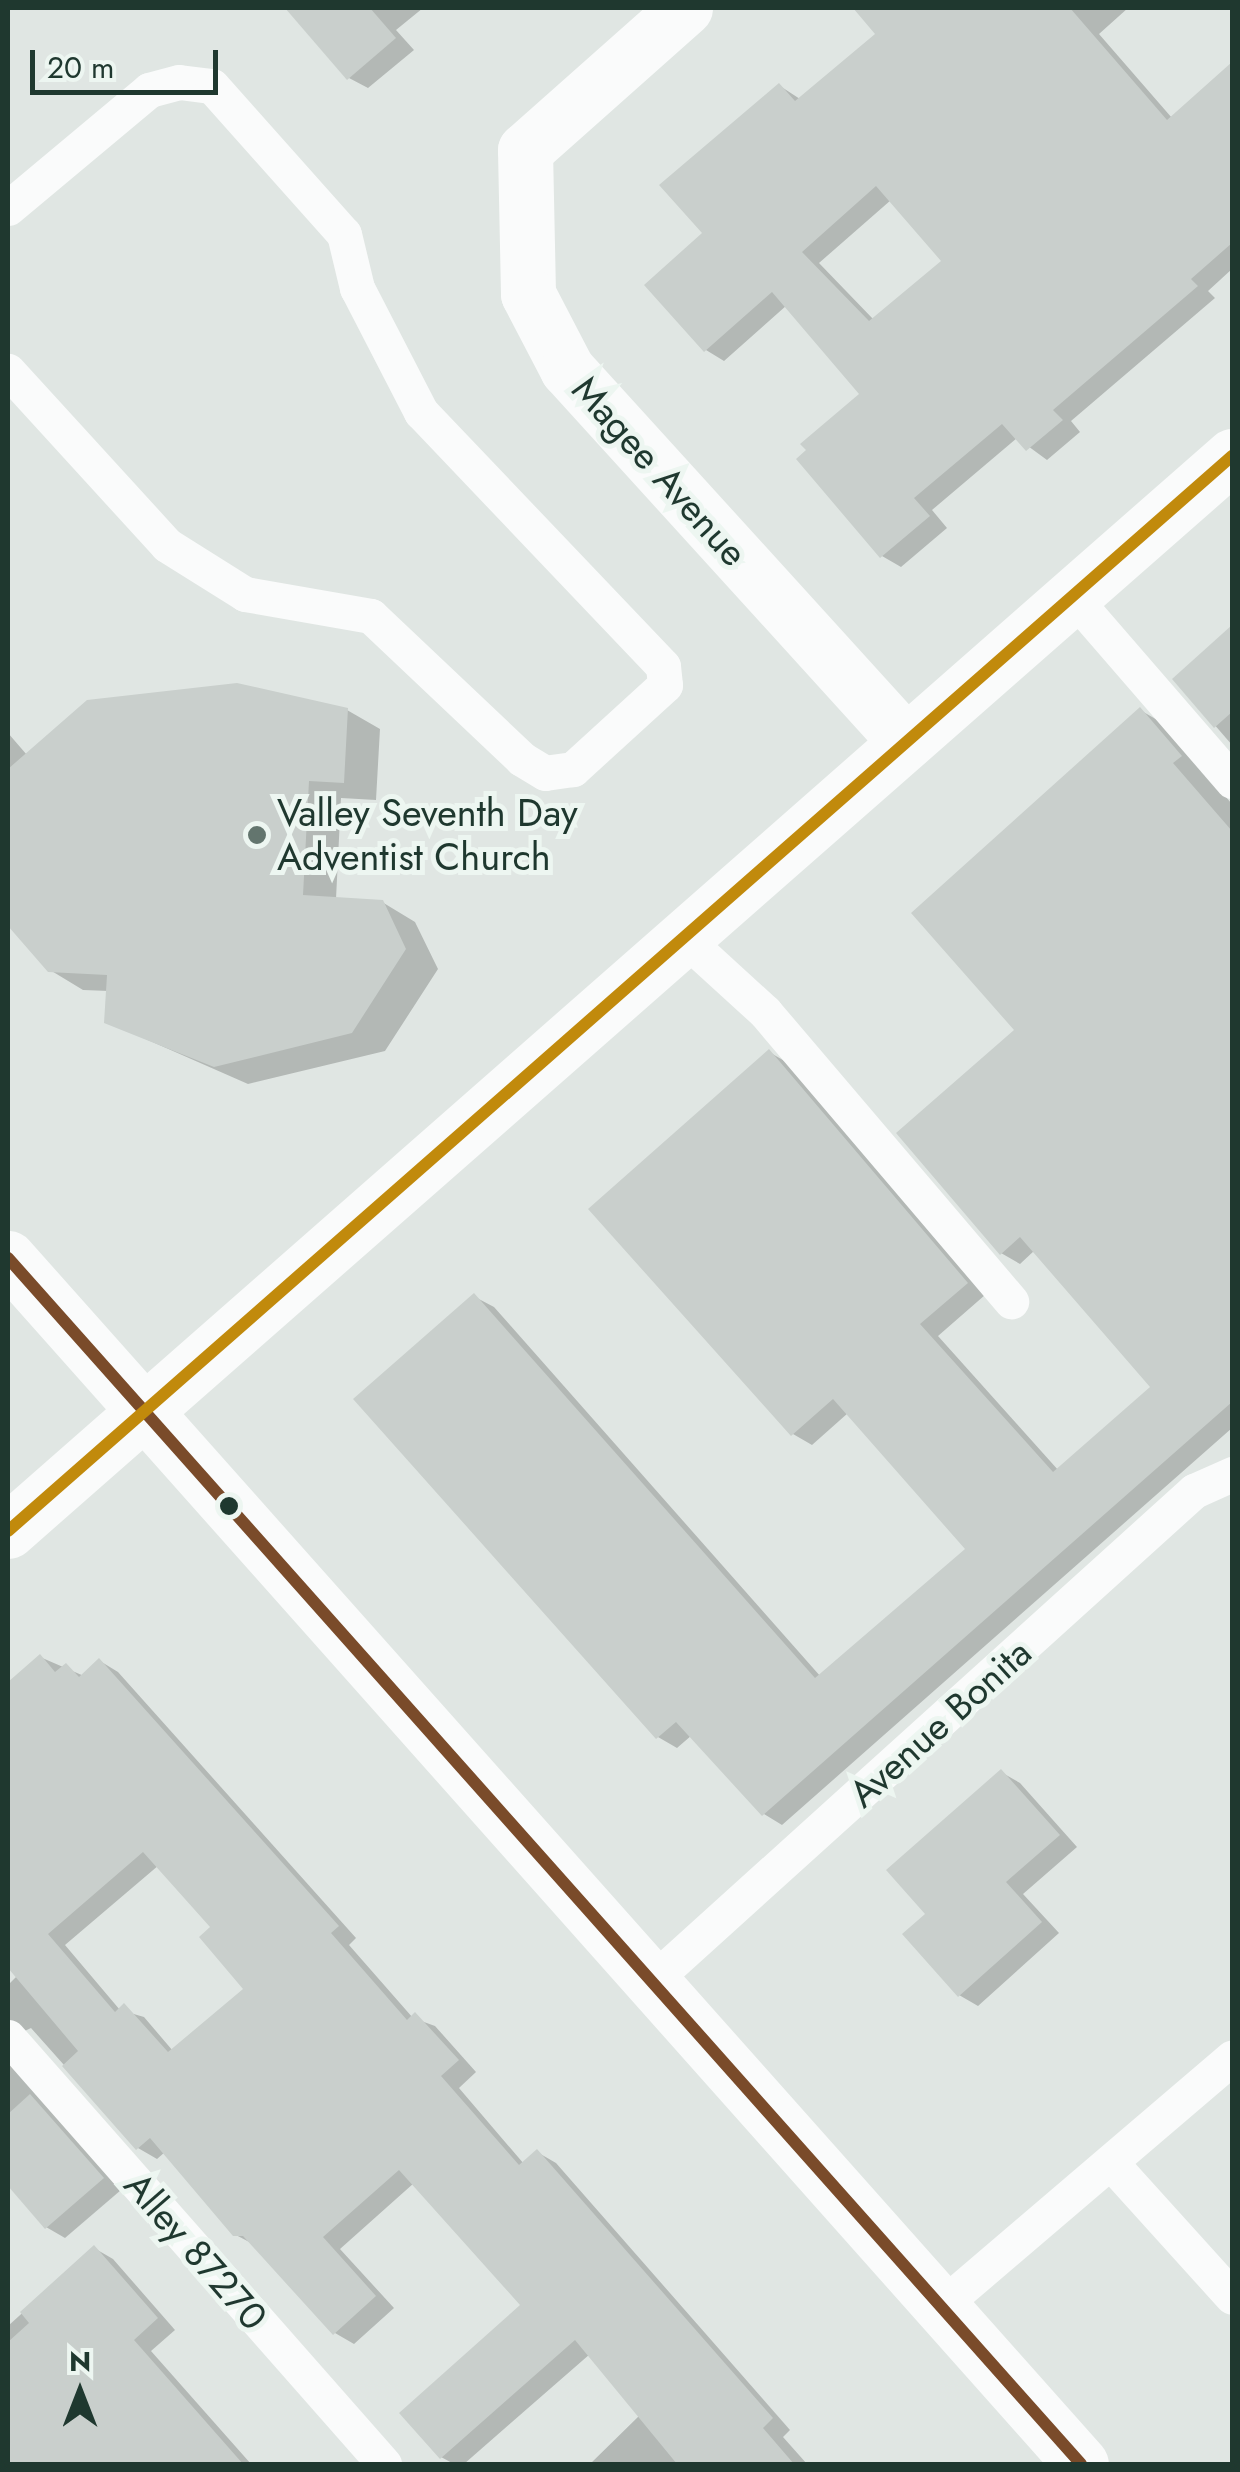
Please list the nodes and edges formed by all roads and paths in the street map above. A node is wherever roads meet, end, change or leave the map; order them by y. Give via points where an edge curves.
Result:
1 (685, 8) edge
2 (8, 208) edge
3 (8, 371) edge
4 (1232, 456) edge
5 (1072, 596) junction
6 (906, 742) junction
7 (1232, 781) edge
8 (684, 938) junction
9 (8, 1258) edge
10 (1012, 1301) dead end
11 (145, 1410) junction
12 (1232, 1474) edge
13 (8, 1532) edge
14 (652, 1981) junction
15 (8, 2037) edge
16 (1232, 2058) edge
17 (1112, 2164) junction
18 (1232, 2297) edge
19 (940, 2306) junction
20 (384, 2464) edge
21 (1081, 2464) edge

1 - 6 street, Magee Avenue via 526,150 528,294 567,369
2 - 3 lane via 149,90 179,82 212,86 344,234 356,288 421,412 663,666 665,685 573,768 546,773 522,759 371,616 245,594 167,545
4 - 5 street
5 - 6 street
5 - 7 lane
6 - 8 street
8 - 10 lane via 766,1012
8 - 11 street
9 - 11 street
11 - 13 street
11 - 14 street
12 - 14 lane, Avenue Bonita via 1194,1491
14 - 19 street
15 - 20 lane, Alley 87270
16 - 17 lane
17 - 18 lane
17 - 19 lane
19 - 21 street

